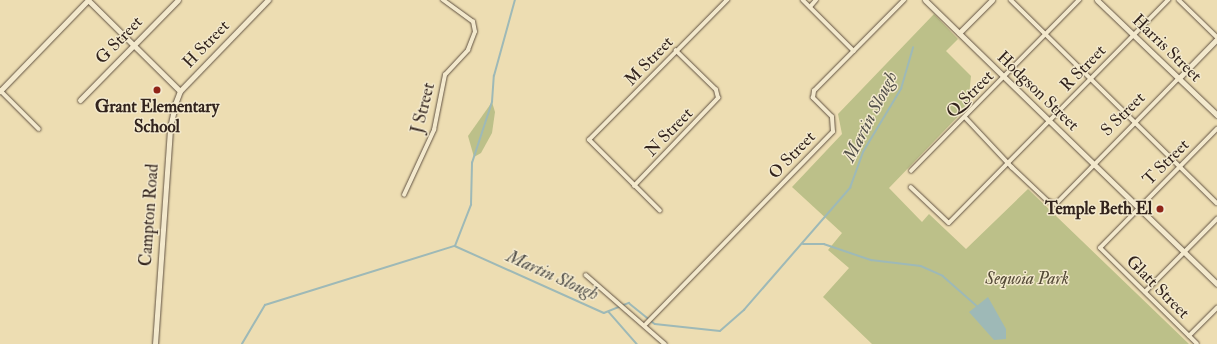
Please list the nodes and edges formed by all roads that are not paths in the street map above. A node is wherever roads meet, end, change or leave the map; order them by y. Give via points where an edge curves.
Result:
1 (88, 0) edge
2 (178, 0) edge
3 (267, 0) edge
4 (443, 0) edge
5 (727, 0) edge
6 (803, 0) edge
7 (816, 0) edge
8 (904, 0) edge
9 (926, 0) edge
10 (992, 0) edge
11 (1011, 0) edge
12 (1079, 0) edge
13 (1097, 0) edge
14 (1168, 0) edge
15 (1179, 0) edge
16 (810, 7) junction
17 (959, 33) junction
18 (1133, 35) junction
19 (1045, 36) junction
20 (1217, 38) edge
21 (133, 46) junction
22 (676, 51) junction
23 (854, 51) junction
24 (1004, 78) junction
25 (1179, 78) junction
26 (1090, 80) junction
27 (0, 90) edge
28 (180, 90) junction
29 (80, 100) dead end
30 (1217, 115) edge
31 (964, 117) junction
32 (1049, 121) junction
33 (1134, 123) junction
34 (39, 129) dead end
35 (1217, 129) edge
36 (1008, 163) junction
37 (1093, 165) junction
38 (1179, 167) junction
39 (912, 171) dead end
40 (634, 186) junction
41 (911, 187) dead end
42 (404, 195) dead end
43 (1217, 203) edge
44 (1138, 209) junction
45 (660, 211) dead end
46 (1217, 219) edge
47 (1100, 248) joint
48 (1184, 253) junction
49 (586, 275) dead end
50 (1217, 284) edge
51 (1145, 292) junction
52 (1217, 308) edge
53 (646, 324) junction
54 (1189, 336) junction
55 (155, 344) edge
56 (665, 344) edge
57 (1197, 344) edge

1 - 21 main road
1 - 27 main road
2 - 21 main road, G Street
3 - 28 main road, H Street
4 - 42 street, J Street via 473,22 474,32 468,50 445,75 434,130
5 - 22 street, M Street
6 - 16 street
7 - 16 street
8 - 23 street, O Street
9 - 17 main road, Hodgson Street
10 - 17 main road
11 - 19 street
12 - 19 street, Q Street
13 - 18 main road, Harris Street
14 - 18 street, R Street
15 - 20 street
16 - 23 street
17 - 24 main road, Hodgson Street
18 - 25 main road, Harris Street
18 - 26 street, R Street
19 - 24 street, Q Street
19 - 26 street
20 - 25 main road, S Street
21 - 28 main road
21 - 29 main road, G Street
22 - 40 street, N Street via 718,94 716,102
22 - 40 street, M Street via 590,140
23 - 53 street, O Street via 812,95 832,118 834,132
24 - 31 street, Q Street
24 - 32 main road, Hodgson Street
25 - 30 main road, Harris Street
25 - 33 street, S Street
26 - 32 street, R Street
26 - 33 street
27 - 34 street
28 - 55 main road, Campton Road via 170,128
31 - 36 street
31 - 39 street, Q Street
32 - 36 street, R Street
32 - 37 main road, Hodgson Street
33 - 37 street, S Street
33 - 38 street
35 - 38 street, T Street
36 - 37 street, S Street via 1048,201 1056,204
36 - 41 street, R Street via 949,222
37 - 44 main road, Hodgson Street
38 - 43 street
38 - 44 street, T Street
40 - 45 street
44 - 47 street, T Street
44 - 48 main road, Hodgson Street
46 - 48 street
47 - 51 street, Glatt Street
48 - 50 main road, Hodgson Street
48 - 51 street
49 - 53 street
51 - 54 street, Glatt Street
52 - 54 street
53 - 56 street
54 - 57 street, Glatt Street

